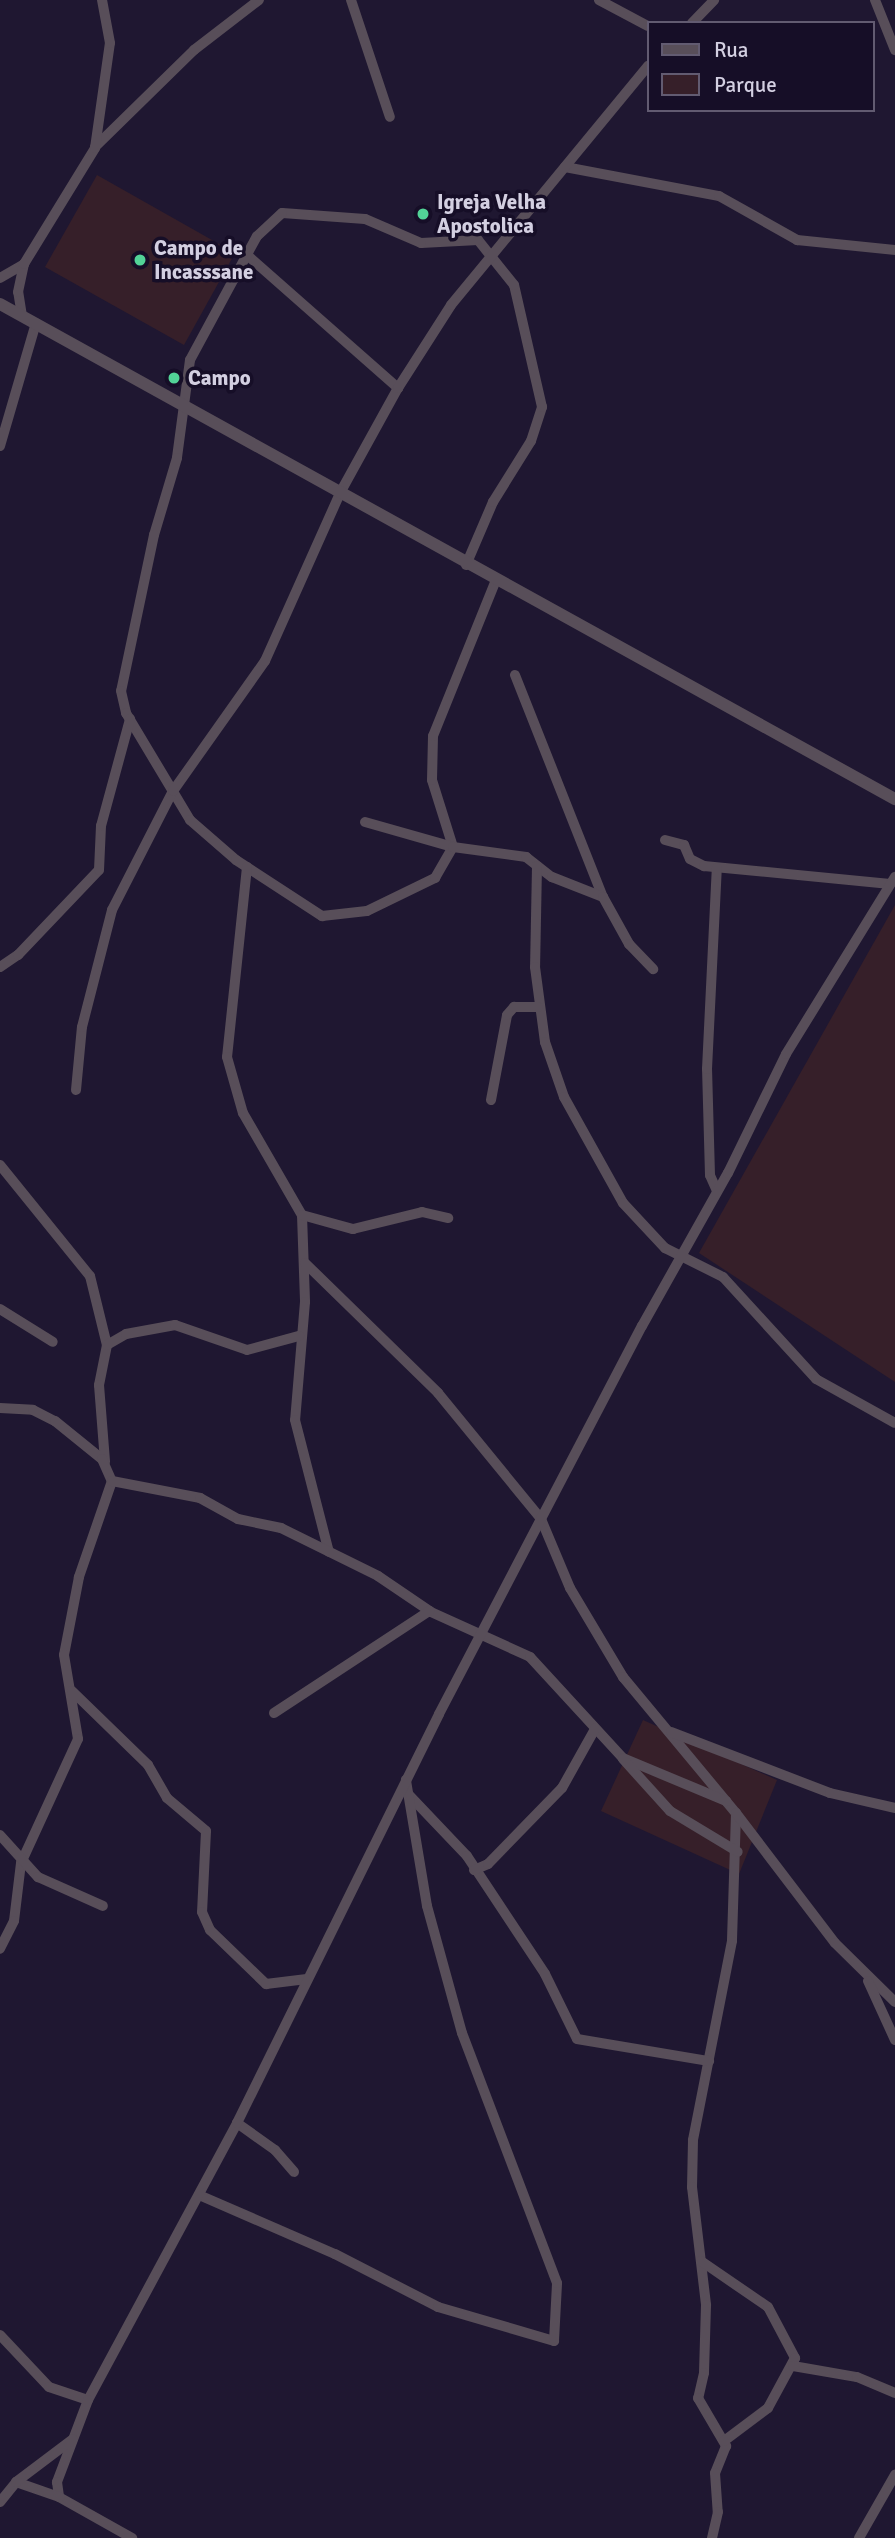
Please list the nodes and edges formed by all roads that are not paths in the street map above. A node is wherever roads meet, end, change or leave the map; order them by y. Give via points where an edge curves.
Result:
1 (102, 0) edge
2 (259, 0) edge
3 (351, 0) edge
4 (599, 0) edge
5 (714, 0) edge
6 (875, 0) edge
7 (694, 21) edge
8 (646, 25) edge
9 (895, 50) edge
10 (646, 68) edge
11 (390, 117) dead end
12 (95, 148) junction
13 (565, 167) junction
14 (895, 250) edge
15 (246, 254) junction
16 (492, 255) junction
17 (24, 264) junction
18 (0, 278) edge
19 (1, 306) edge
20 (22, 316) junction
21 (36, 323) junction
22 (398, 388) junction
23 (186, 405) junction
24 (0, 446) edge
25 (340, 493) junction
26 (466, 565) junction
27 (496, 580) junction
28 (515, 675) dead end
29 (130, 719) junction
30 (173, 791) junction
31 (895, 799) edge
32 (365, 822) dead end
33 (665, 840) dead end
34 (453, 847) junction
35 (537, 866) junction
36 (247, 867) junction
37 (718, 868) junction
38 (893, 881) edge
39 (603, 897) junction
40 (0, 967) edge
41 (653, 969) dead end
42 (538, 1007) junction
43 (76, 1090) dead end
44 (491, 1100) dead end
45 (0, 1165) edge
46 (717, 1191) junction
47 (302, 1215) junction
48 (448, 1218) dead end
49 (679, 1256) junction
50 (305, 1263) junction
51 (0, 1309) edge
52 (299, 1336) junction
53 (52, 1342) dead end
54 (107, 1345) junction
55 (0, 1408) edge
56 (895, 1423) edge
57 (105, 1462) junction
58 (112, 1481) junction
59 (541, 1518) junction
60 (329, 1552) junction
61 (429, 1611) junction
62 (484, 1634) junction
63 (72, 1691) junction
64 (274, 1713) dead end
65 (595, 1728) junction
66 (667, 1731) junction
67 (622, 1758) junction
68 (406, 1780) junction
69 (409, 1795) junction
70 (726, 1802) junction
71 (895, 1808) edge
72 (736, 1813) junction
73 (0, 1835) edge
74 (738, 1852) junction
75 (22, 1863) junction
76 (474, 1870) junction
77 (103, 1906) dead end
78 (0, 1949) edge
79 (863, 1971) junction
80 (307, 1979) junction
81 (288, 1984) junction
82 (298, 1997) junction
83 (895, 2002) edge
84 (895, 2040) edge
85 (709, 2061) junction
86 (237, 2123) junction
87 (294, 2172) dead end
88 (199, 2195) junction
89 (701, 2262) junction
90 (0, 2335) edge
91 (793, 2366) junction
92 (895, 2393) edge
93 (88, 2400) junction
94 (73, 2439) junction
95 (724, 2441) junction
96 (895, 2475) edge
97 (16, 2482) junction
98 (59, 2497) junction
99 (0, 2502) edge
100 (132, 2538) edge
101 (712, 2538) edge
102 (859, 2538) edge

1 - 12 street via 110,43
2 - 12 street via 194,50
3 - 11 street
4 - 8 street
5 - 7 street
6 - 9 street
10 - 13 street
12 - 17 street
13 - 14 street via 719,196 797,240
13 - 16 street
15 - 16 street via 271,219 302,211 365,219 421,243 473,239
15 - 22 street
15 - 23 street via 192,353
16 - 22 street via 451,305
16 - 26 street via 514,285 542,407 531,441 493,502
17 - 18 street
17 - 20 street via 18,292
19 - 20 street
20 - 21 street
21 - 23 street
21 - 24 street
22 - 25 street
23 - 25 street
23 - 29 street via 121,691
25 - 26 street
25 - 30 street via 265,661
26 - 27 street
27 - 31 street
27 - 34 street via 433,736 432,780
28 - 39 street
29 - 30 street
29 - 40 street via 101,827 99,870
30 - 36 street via 190,820
30 - 43 street via 100,944
32 - 34 street
33 - 37 street via 684,845 697,863
34 - 35 street via 519,855
34 - 36 street via 444,868 422,886 346,916 311,913
35 - 39 street
35 - 42 street
36 - 47 street via 227,1057 243,1113
37 - 38 street
37 - 46 street via 706,1069 710,1175
38 - 46 street via 786,1054
39 - 41 street via 629,944
42 - 44 street via 514,1007 508,1015
42 - 49 street via 552,1069 601,1165 631,1213
45 - 54 street via 45,1226 86,1264
46 - 49 street
47 - 48 street via 353,1229 422,1212
47 - 50 street
49 - 56 street via 723,1277 816,1379
49 - 59 street
50 - 52 street
50 - 59 street via 438,1393
51 - 53 street
52 - 54 street via 247,1350 175,1325
52 - 60 street via 295,1420
54 - 57 street via 99,1385
55 - 57 street via 44,1415
57 - 58 street
58 - 60 street via 200,1498 238,1519 281,1528
58 - 63 street via 79,1577 67,1637 64,1655
59 - 62 street
59 - 66 street via 591,1626 623,1677
60 - 61 street via 378,1576
61 - 62 street
61 - 64 street
62 - 65 street via 530,1657 569,1693
62 - 68 street
63 - 75 street via 78,1739
63 - 81 street via 148,1765 167,1798 206,1831 202,1912 210,1930 266,1984
65 - 67 street
65 - 76 street via 562,1788 488,1864
66 - 70 street
66 - 71 street via 796,1781
67 - 70 street
67 - 74 street via 670,1811
68 - 69 street
68 - 80 street
69 - 76 street
69 - 88 street via 427,1906 462,2033 557,2283 554,2341 438,2307 335,2254
70 - 72 street
72 - 74 street
72 - 79 street via 830,1937
73 - 75 street
74 - 85 street via 732,1941
75 - 77 street via 57,1890
75 - 78 street via 14,1920
76 - 85 street via 545,1974 577,2039
79 - 83 street
79 - 84 street
80 - 81 street
80 - 82 street
81 - 82 street
82 - 86 street
85 - 89 street via 692,2140
86 - 87 street via 275,2150
86 - 88 street
88 - 93 street
89 - 91 street via 768,2307 790,2343
89 - 95 street via 706,2305 704,2373 698,2398
90 - 93 street via 49,2387
91 - 92 street via 857,2377
91 - 95 street via 768,2408
93 - 94 street
94 - 97 street
94 - 98 street via 57,2482
95 - 101 street via 715,2473 718,2512
96 - 102 street
97 - 98 street
97 - 99 street
98 - 100 street

